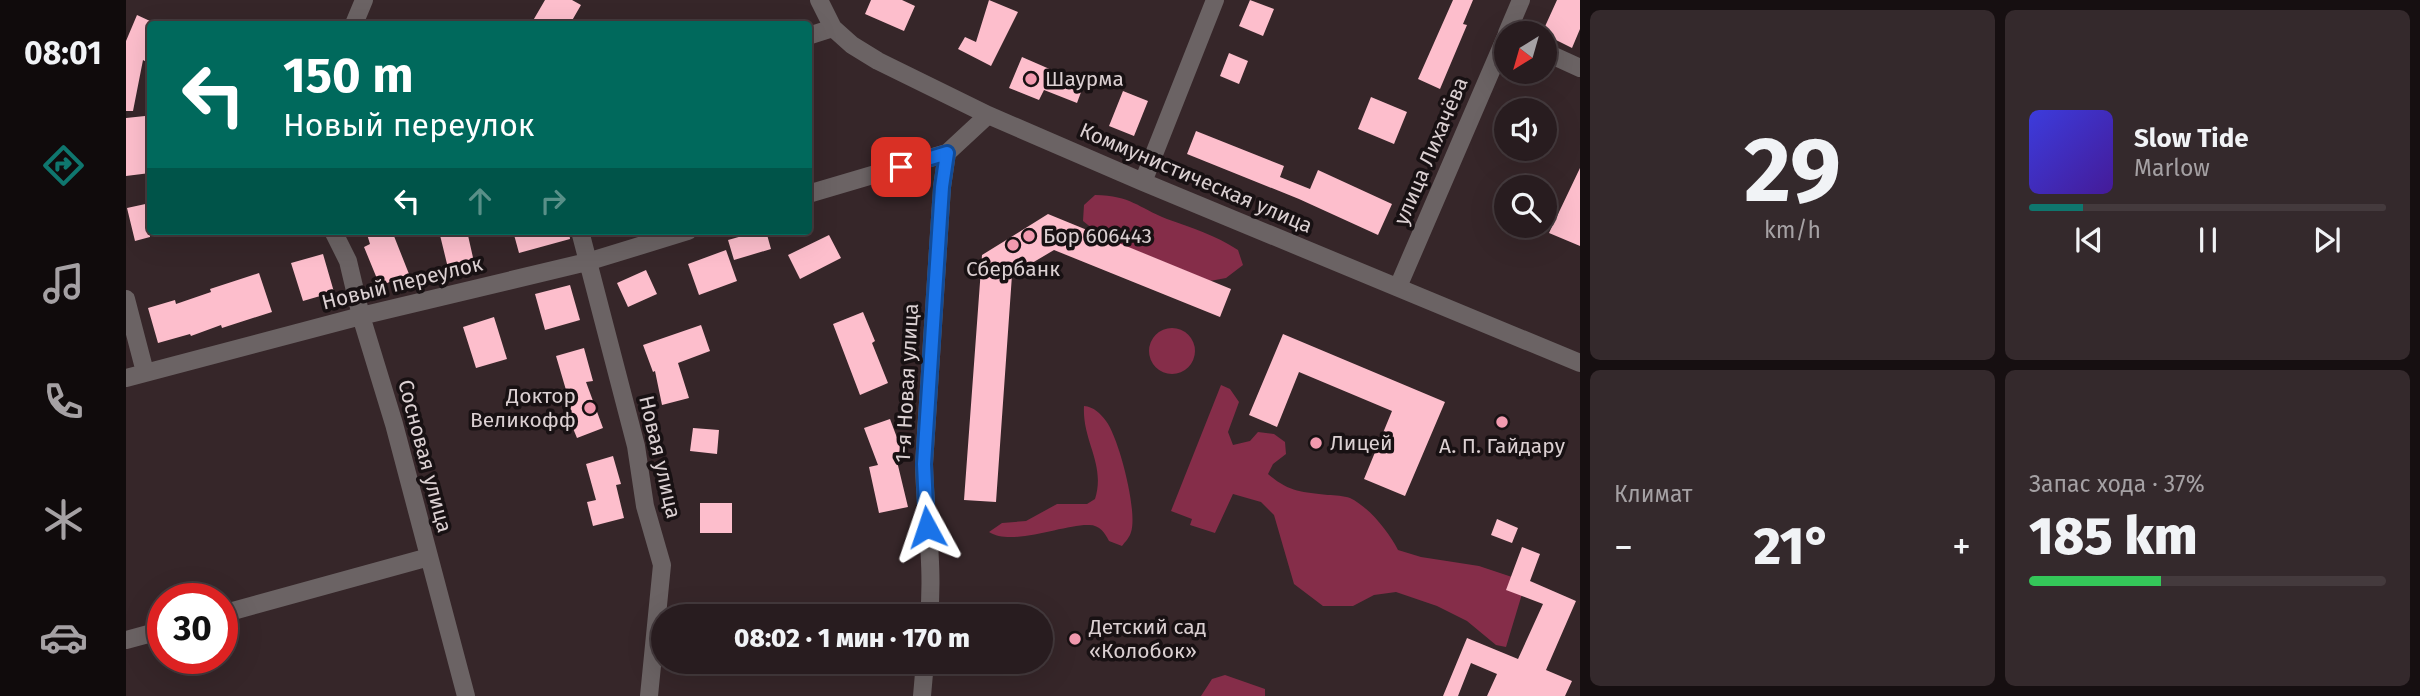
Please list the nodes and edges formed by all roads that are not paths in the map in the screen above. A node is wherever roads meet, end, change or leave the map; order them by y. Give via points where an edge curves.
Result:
1 (364, 0) edge
2 (819, 0) edge
3 (1215, 0) edge
4 (1521, 0) edge
5 (355, 21) edge
6 (1512, 21) edge
7 (833, 28) junction
8 (812, 35) edge
9 (1558, 58) edge
10 (1494, 64) edge
11 (1580, 68) edge
12 (988, 115) junction
13 (947, 153) junction
14 (1143, 182) junction
15 (812, 193) edge
16 (335, 235) edge
17 (581, 235) edge
18 (675, 235) edge
19 (587, 262) junction
20 (1398, 287) junction
21 (126, 299) edge
22 (361, 316) junction
23 (1580, 363) edge
24 (145, 372) junction
25 (126, 378) edge
26 (429, 557) junction
27 (930, 604) edge
28 (238, 610) edge
29 (147, 634) edge
30 (126, 640) edge
31 (924, 674) edge
32 (466, 696) edge
33 (649, 696) edge
34 (922, 696) edge

1 - 5 street
2 - 7 street, Коммунистическая улица
3 - 14 street
4 - 6 street, улица Лихачёва
7 - 8 street
7 - 12 street, Коммунистическая улица via 878,61
9 - 11 street
10 - 20 street, улица Лихачёва
12 - 13 street
12 - 14 street, Коммунистическая улица
13 - 15 street
13 - 27 street, 1-я Новая улица via 924,464
14 - 20 street, Коммунистическая улица
16 - 22 street, Сосновая улица via 348,261
17 - 19 street, Новая улица
18 - 19 street, Новый переулок
19 - 22 street, Новый переулок
19 - 33 street, Новая улица via 662,565
20 - 23 street, Коммунистическая улица
21 - 24 street
22 - 24 street, Новый переулок
22 - 26 street, Сосновая улица
24 - 25 street, Новый переулок
26 - 28 street
26 - 32 street, Сосновая улица
29 - 30 street
31 - 34 street

